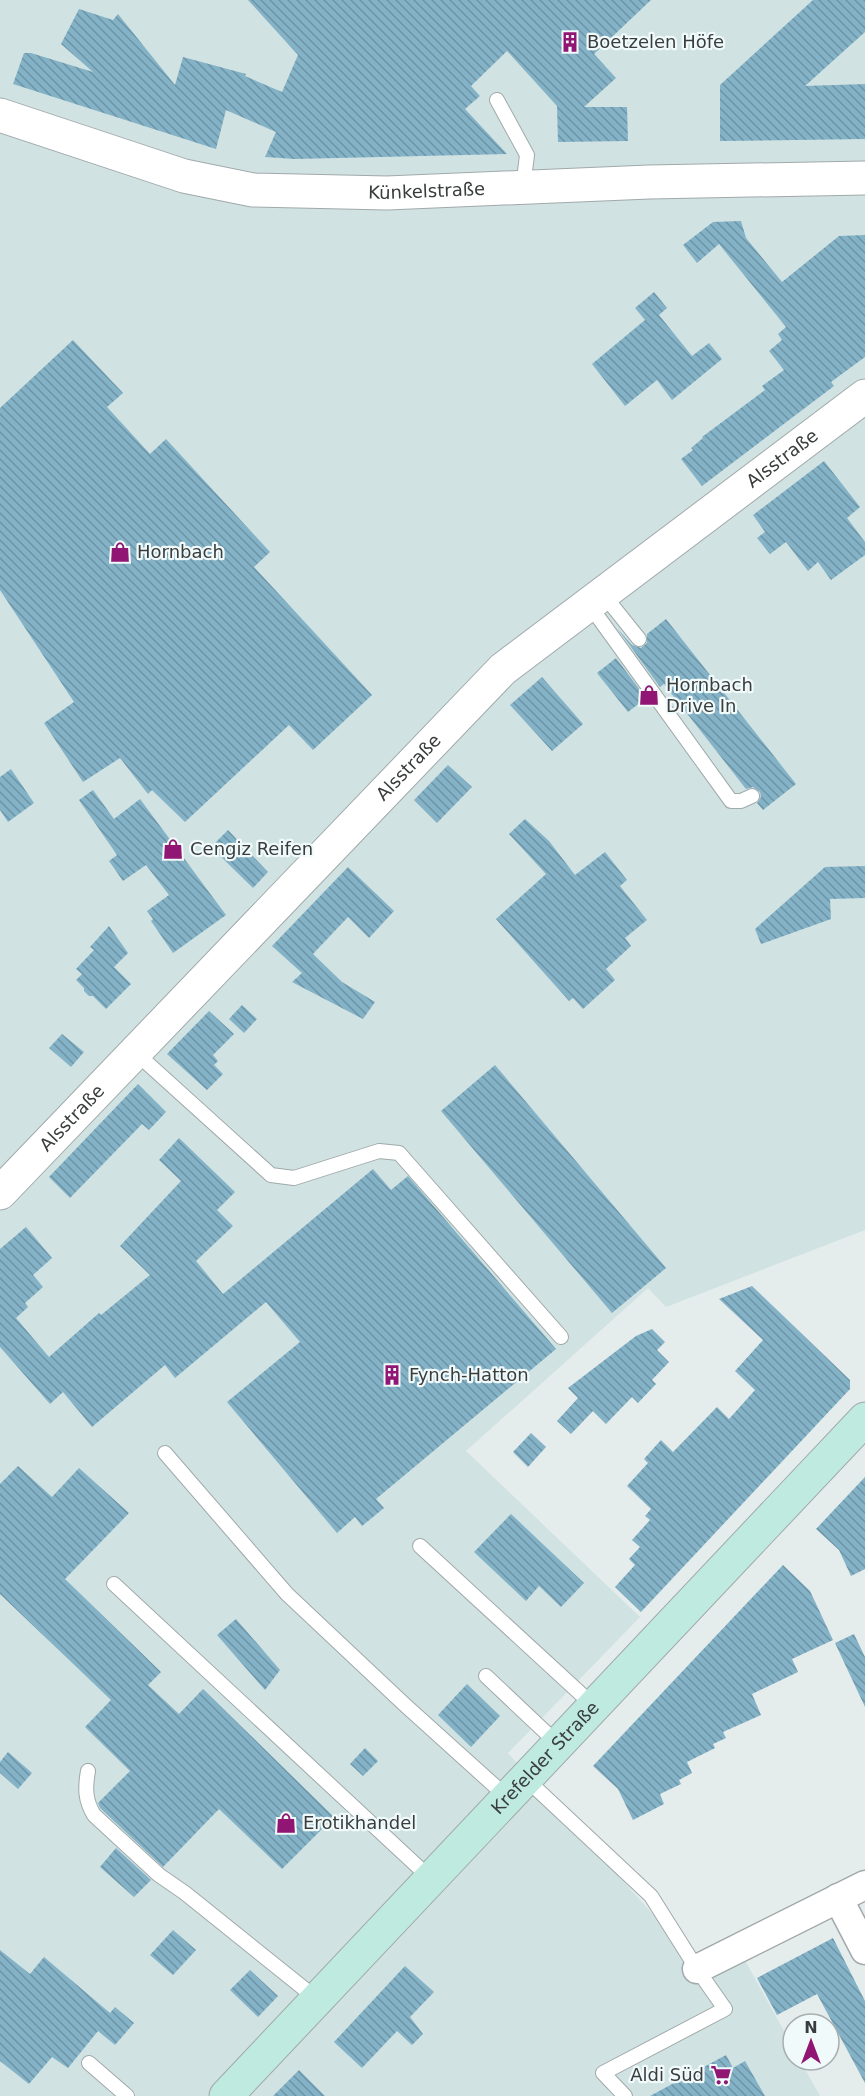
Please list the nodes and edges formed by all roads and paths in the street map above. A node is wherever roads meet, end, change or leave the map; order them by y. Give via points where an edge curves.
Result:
1 (497, 100) dead end
2 (0, 115) edge
3 (865, 178) edge
4 (523, 187) junction
5 (865, 396) edge
6 (595, 598) junction
7 (639, 639) dead end
8 (752, 796) dead end
9 (135, 1052) junction
10 (0, 1193) edge
11 (561, 1337) dead end
12 (865, 1419) edge
13 (165, 1454) dead end
14 (420, 1545) dead end
15 (114, 1584) dead end
16 (486, 1676) dead end
17 (594, 1706) junction
18 (558, 1743) junction
19 (88, 1771) dead end
20 (516, 1788) junction
21 (430, 1878) junction
22 (865, 1885) edge
23 (838, 1898) junction
24 (865, 1950) edge
25 (697, 1968) junction
26 (317, 1999) junction
27 (89, 2063) dead end
28 (127, 2096) edge
29 (226, 2096) edge
30 (625, 2096) edge

1 - 4 lane via 527,155
2 - 4 street, Künkelstraße via 184,176 253,190 387,193
3 - 4 street, Künkelstraße
5 - 6 street, Alsstraße
6 - 7 lane
6 - 8 lane via 732,801
6 - 9 street, Alsstraße via 503,669
9 - 10 street, Alsstraße
9 - 11 lane via 271,1175 294,1178 379,1151 399,1153
12 - 17 main road, Krefelder Straße
13 - 20 lane via 287,1594 405,1705
14 - 17 lane
15 - 21 lane
16 - 18 lane
17 - 18 main road, Krefelder Straße
18 - 20 main road, Krefelder Straße
19 - 26 lane via 85,1790 94,1815 159,1875
20 - 21 main road, Krefelder Straße
20 - 25 lane via 651,1896
21 - 26 main road, Krefelder Straße
22 - 23 street
23 - 24 street
23 - 25 street
25 - 30 lane via 725,2009 603,2073
26 - 29 main road, Krefelder Straße
27 - 28 lane

